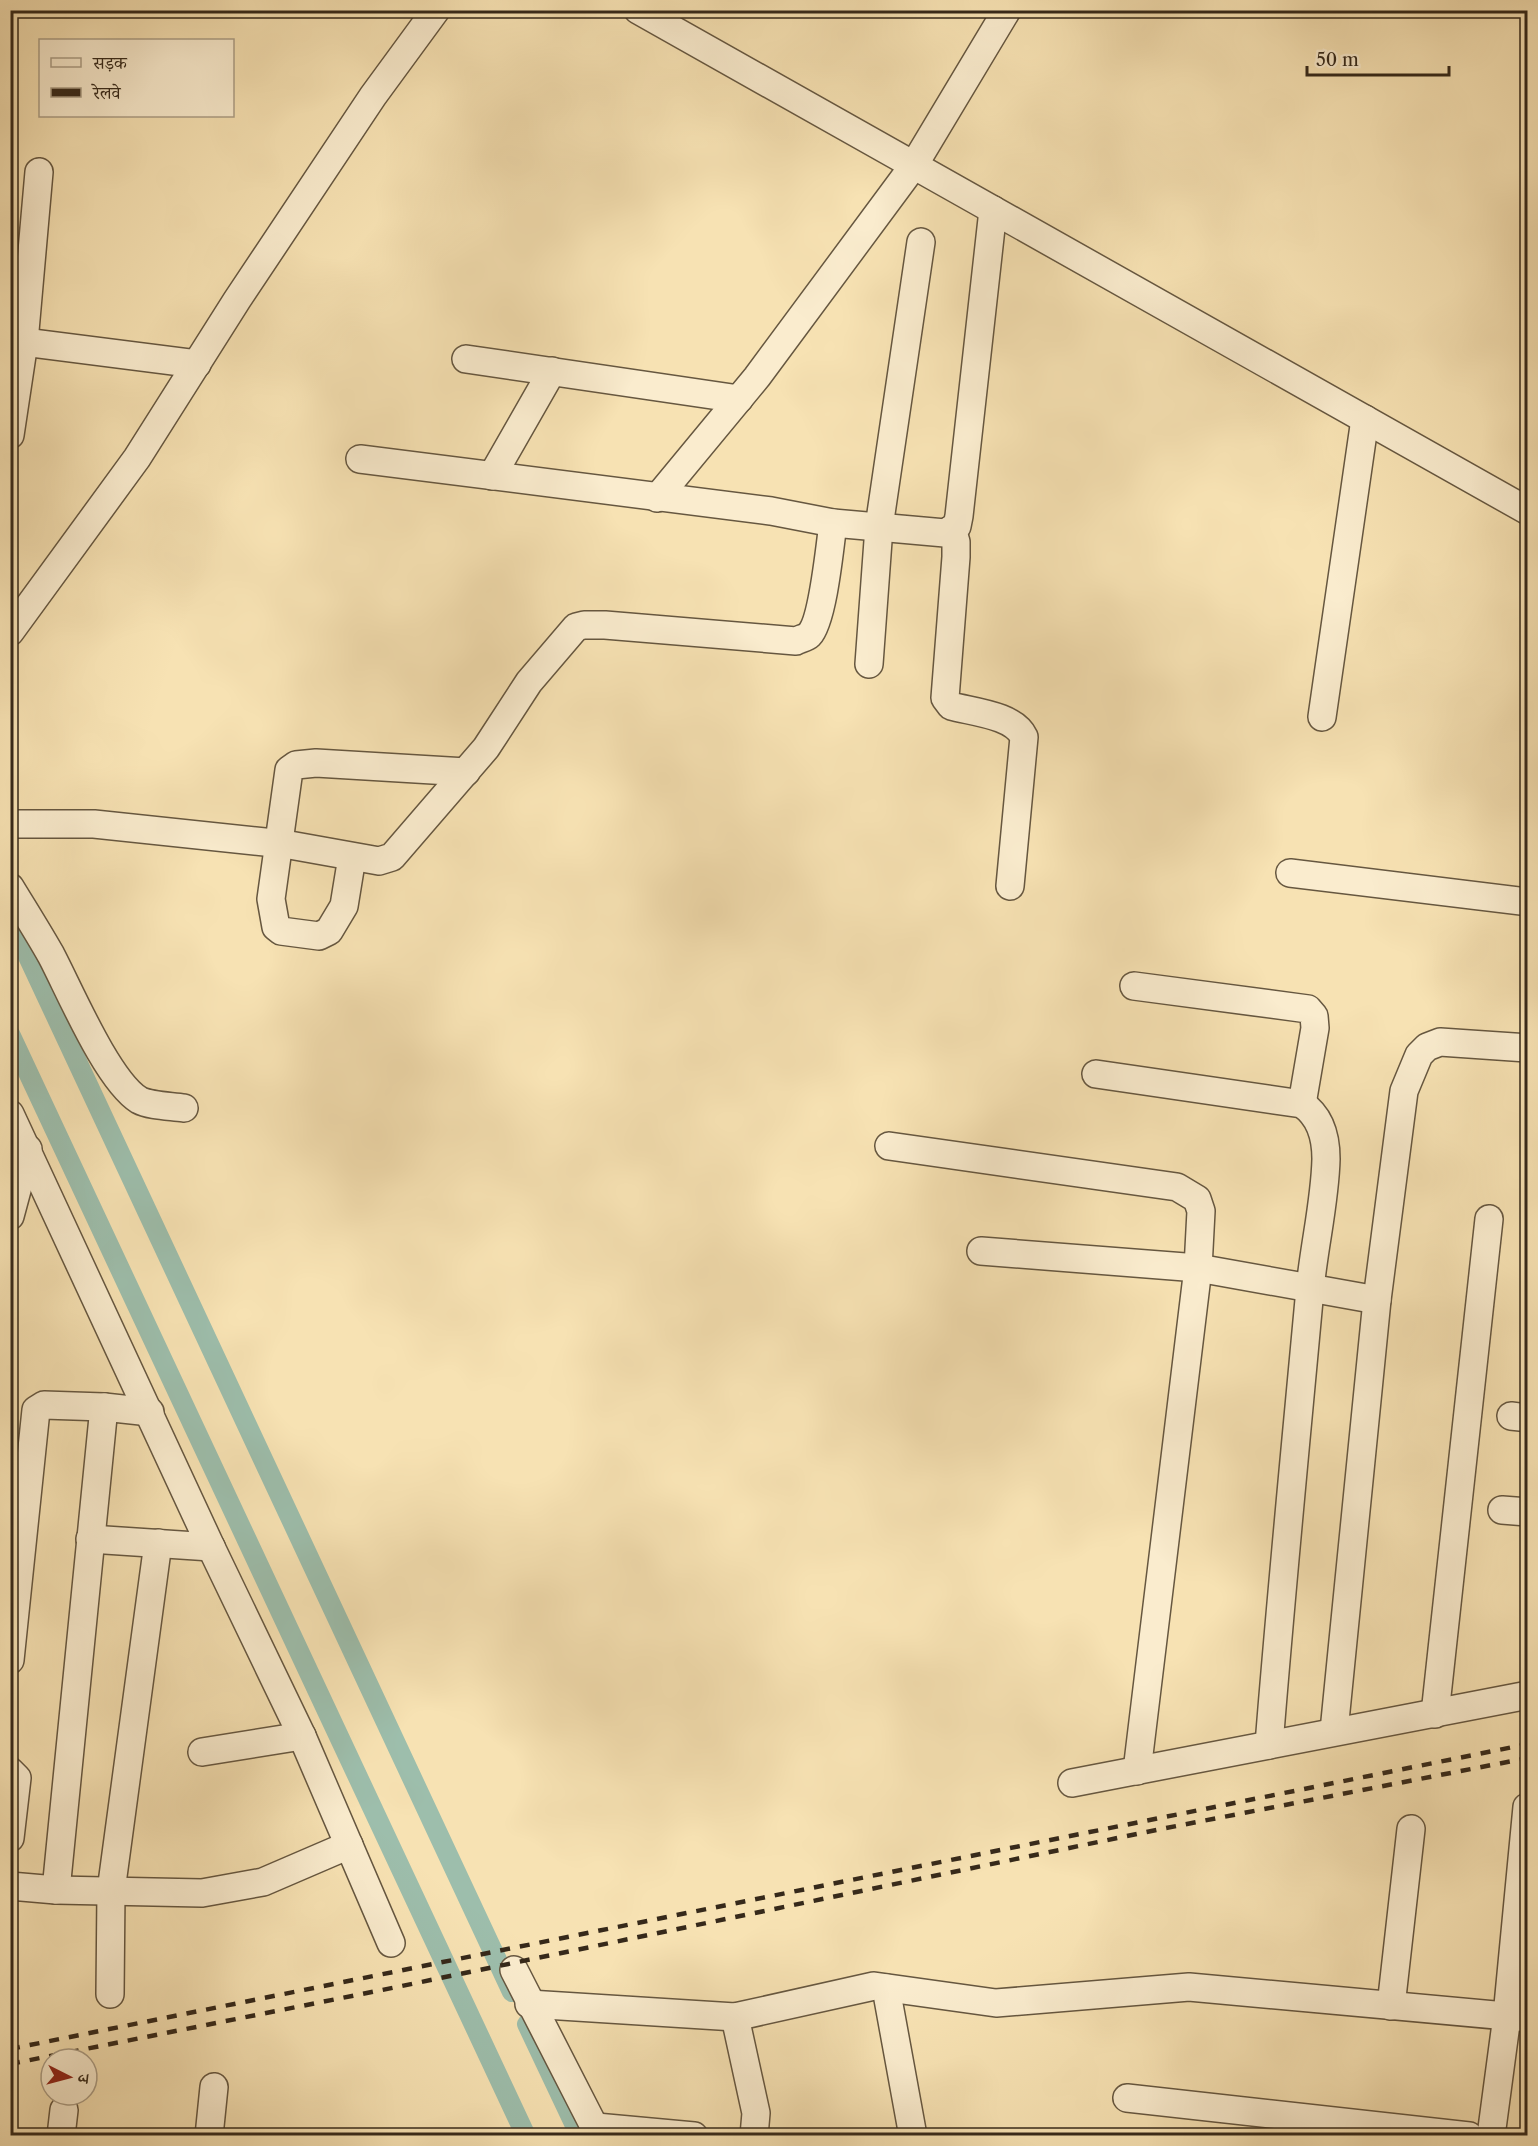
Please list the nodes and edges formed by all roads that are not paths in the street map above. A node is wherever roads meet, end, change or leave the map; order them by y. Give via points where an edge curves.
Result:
1 (436, 10) edge
2 (638, 10) edge
3 (1007, 10) edge
4 (914, 165) junction
5 (39, 172) dead end
6 (993, 210) junction
7 (921, 242) dead end
8 (24, 342) junction
9 (466, 359) dead end
10 (198, 364) junction
11 (552, 371) junction
12 (739, 399) junction
13 (1365, 419) junction
14 (10, 435) edge
15 (360, 459) dead end
16 (492, 476) junction
17 (657, 498) junction
18 (1527, 511) edge
19 (833, 523) junction
20 (879, 527) junction
21 (952, 529) junction
22 (10, 632) edge
23 (869, 664) dead end
24 (1322, 717) dead end
25 (466, 772) junction
26 (10, 824) edge
27 (277, 844) junction
28 (352, 856) junction
29 (1290, 873) dead end
30 (1010, 886) dead end
31 (10, 887) edge
32 (1527, 902) edge
33 (1134, 986) dead end
34 (1527, 1048) edge
35 (1096, 1074) dead end
36 (1302, 1104) junction
37 (184, 1108) dead end
38 (10, 1114) edge
39 (889, 1146) dead end
40 (28, 1149) junction
41 (10, 1216) edge
42 (1489, 1219) dead end
43 (981, 1251) dead end
44 (1198, 1268) junction
45 (1310, 1290) junction
46 (1377, 1300) junction
47 (104, 1407) junction
48 (150, 1412) junction
49 (90, 1539) junction
50 (158, 1543) junction
51 (211, 1547) junction
52 (10, 1660) edge
53 (1527, 1695) edge
54 (1435, 1714) junction
55 (1334, 1731) junction
56 (302, 1736) junction
57 (1269, 1745) junction
58 (202, 1752) dead end
59 (10, 1771) edge
60 (1137, 1771) junction
61 (1072, 1783) dead end
62 (1527, 1807) edge
63 (1411, 1829) dead end
64 (10, 1838) edge
65 (350, 1845) junction
66 (1525, 1858) edge
67 (10, 1886) edge
68 (56, 1890) junction
69 (111, 1891) junction
70 (391, 1943) dead end
71 (514, 1970) dead end
72 (886, 1988) junction
73 (110, 1994) dead end
74 (530, 2004) junction
75 (1391, 2006) junction
76 (735, 2017) junction
77 (1517, 2017) edge
78 (214, 2087) dead end
79 (1127, 2098) dead end
80 (597, 2131) edge
81 (209, 2136) edge
82 (694, 2136) edge
83 (754, 2136) edge
84 (913, 2136) edge
85 (1469, 2136) edge
86 (1491, 2136) edge

1 - 10 street via 366,105
2 - 4 street
3 - 4 street
4 - 6 street
4 - 12 street
5 - 8 street
6 - 13 street
6 - 21 street via 959,516
7 - 20 street
8 - 10 street
8 - 14 street
9 - 11 street
10 - 22 street via 137,458
11 - 12 street
11 - 16 street
12 - 17 street
13 - 18 street
13 - 24 street
15 - 16 street
16 - 17 street
17 - 19 street
19 - 20 street
19 - 25 street via 822,597 808,636 796,641 605,625 576,627 529,682
20 - 21 street via 945,533
20 - 23 street
21 - 30 street via 956,557 945,698 951,706 1006,722 1020,729 1024,737
25 - 27 street via 296,765 289,770 285,784
25 - 28 street via 392,857 379,861
26 - 27 street via 94,824
27 - 28 street
27 - 28 street via 271,899 272,916 281,931 319,936 330,931 344,906
29 - 32 street
31 - 37 street via 124,1087 140,1101
33 - 36 street via 1308,1009 1314,1016 1315,1028
34 - 46 street via 1440,1042 1426,1047 1419,1055 1404,1091
35 - 36 street
36 - 45 street via 1318,1120 1326,1157
38 - 40 street
39 - 44 street via 1177,1187 1197,1199 1201,1211
40 - 41 street
40 - 48 street
42 - 54 street
43 - 44 street
44 - 45 street
44 - 60 street
45 - 46 street
45 - 57 street
46 - 55 street
47 - 48 street
47 - 49 street
47 - 52 street via 44,1405 36,1410
48 - 51 street
49 - 50 street
49 - 68 street
50 - 51 street
50 - 69 street
51 - 56 street
53 - 54 street
54 - 55 street
55 - 57 street
56 - 58 street
56 - 65 street
57 - 60 street
59 - 64 street via 17,1778
60 - 61 street
62 - 66 street
63 - 75 street
65 - 69 street via 264,1882 202,1893
65 - 70 street
66 - 77 street
67 - 68 street
68 - 69 street
69 - 73 street
71 - 74 street
72 - 75 street via 996,2003 1190,1987
72 - 76 street via 874,1986
72 - 84 street
74 - 76 street
74 - 80 street
75 - 77 street
76 - 83 street via 756,2113
77 - 86 street
78 - 81 street
79 - 85 street
80 - 82 street

